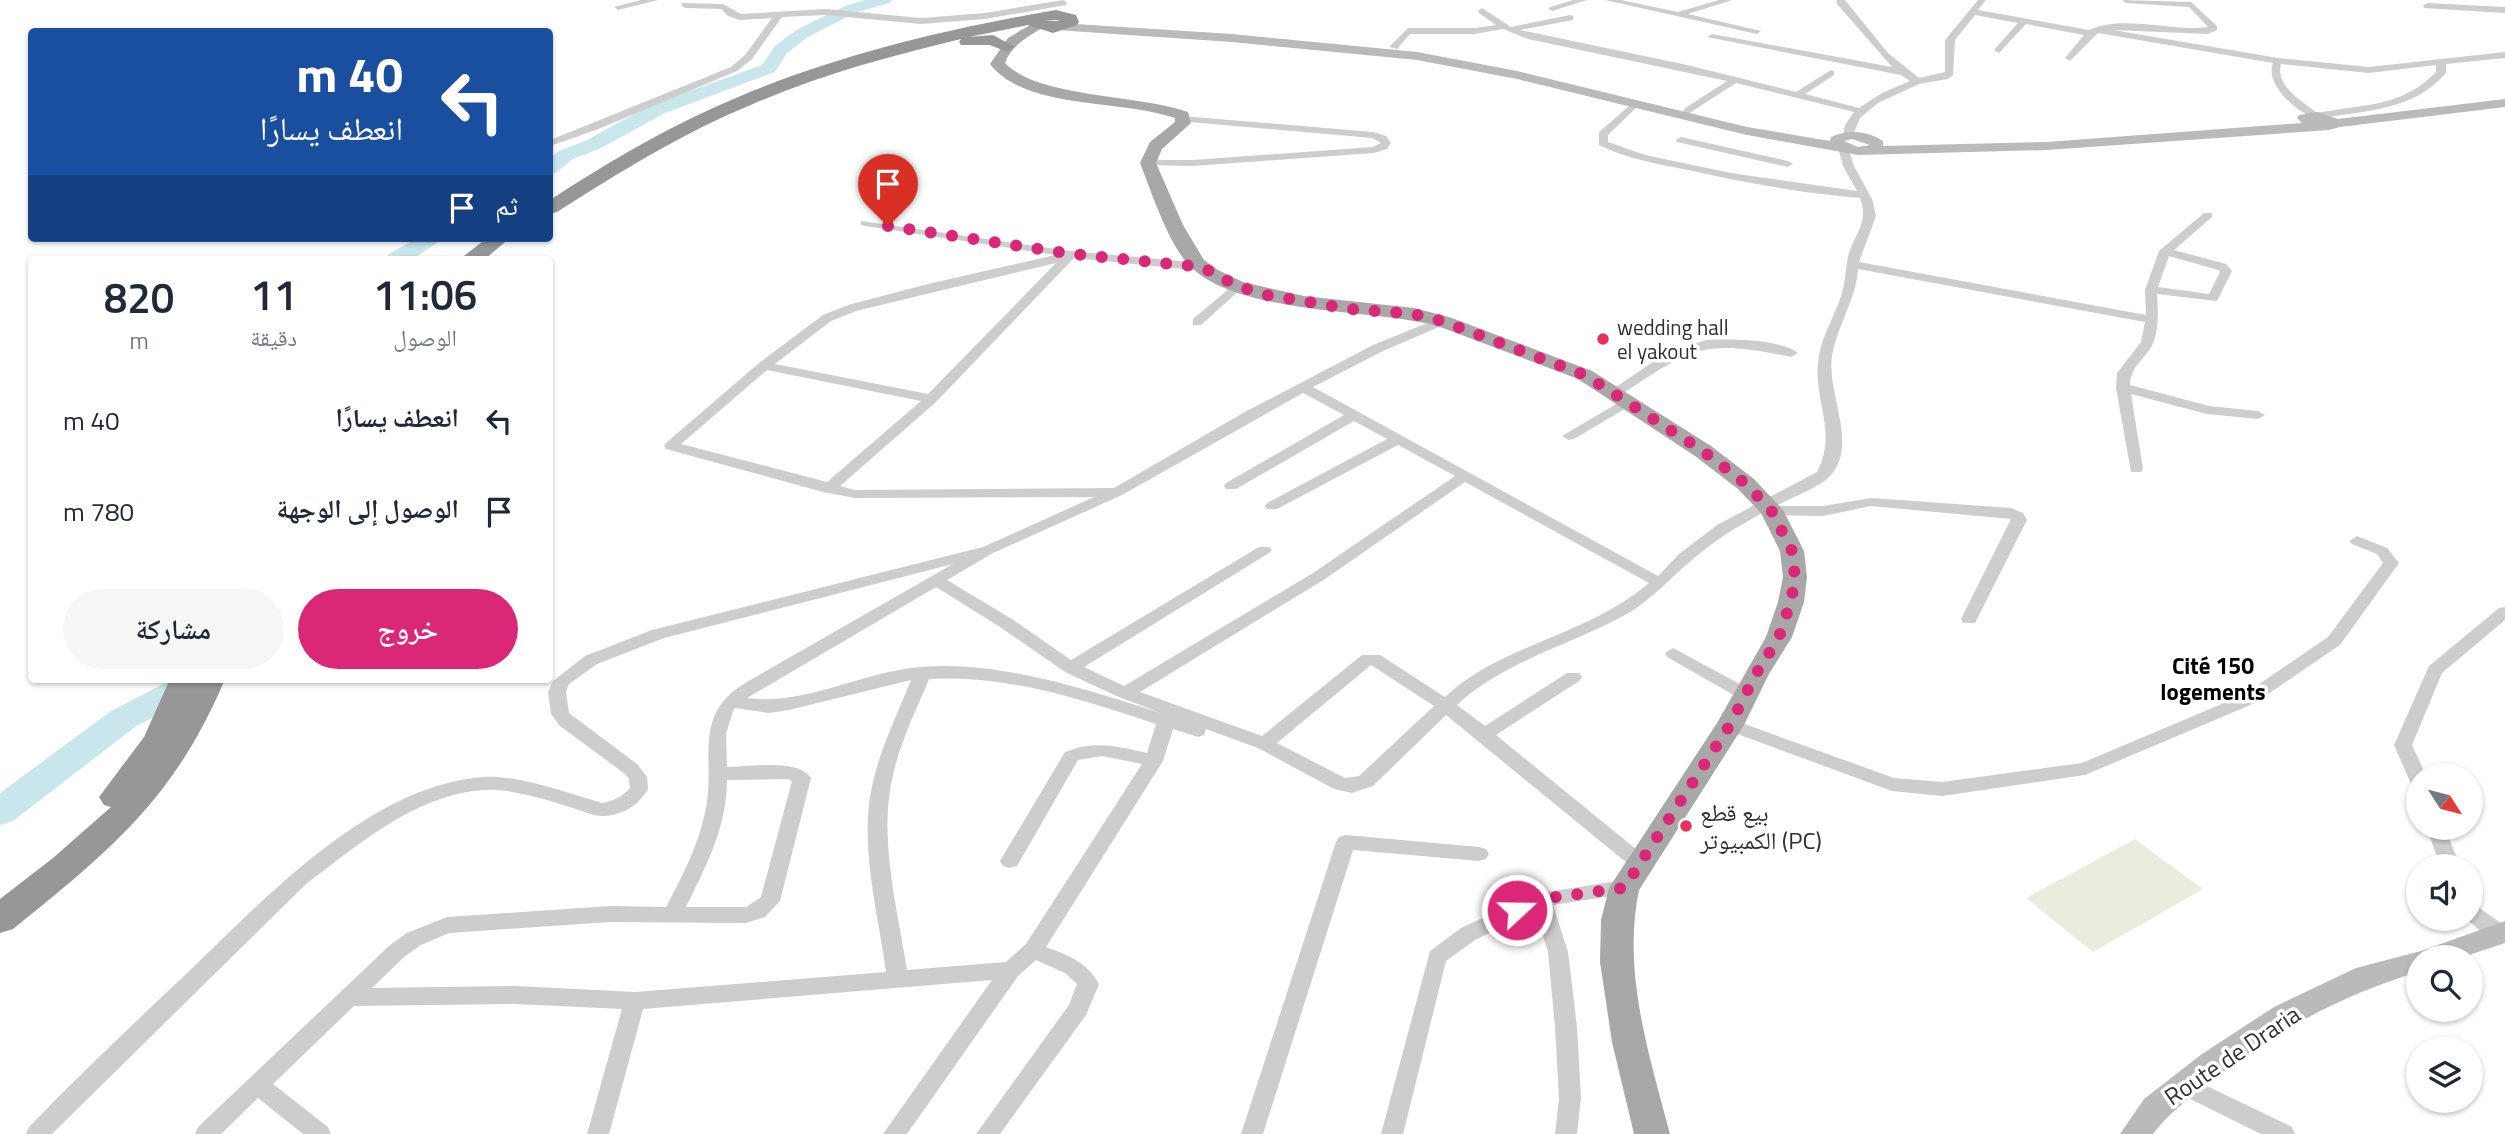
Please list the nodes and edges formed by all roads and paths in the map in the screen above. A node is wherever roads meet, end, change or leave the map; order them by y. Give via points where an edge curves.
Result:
1 (654, 0) edge
2 (1583, 0) edge
3 (1609, 0) edge
4 (1643, 0) edge
5 (1728, 0) edge
6 (1841, 0) edge
7 (2126, 0) edge
8 (2139, 0) edge
9 (1984, 1) edge
10 (685, 5) dead end
11 (1630, 5) junction
12 (2427, 6) dead end
13 (618, 7) dead end
14 (1552, 8) dead end
15 (2505, 10) edge
16 (1482, 11) dead end
17 (1972, 12) junction
18 (781, 13) junction
19 (1676, 14) junction
20 (1055, 16) edge
21 (1570, 18) dead end
22 (2023, 22) junction
23 (1508, 28) junction
24 (1757, 31) dead end
25 (2093, 32) junction
26 (1712, 37) dead end
27 (1009, 45) junction
28 (1387, 48) junction
29 (912, 50) junction
30 (1999, 50) dead end
31 (2505, 55) edge
32 (1703, 57) dead end
33 (2070, 58) dead end
34 (2278, 61) junction
35 (2441, 62) junction
36 (1687, 68) junction
37 (1902, 72) junction
38 (1831, 73) dead end
39 (1734, 80) junction
40 (1917, 81) junction
41 (1798, 95) junction
42 (2505, 95) edge
43 (1636, 103) junction
44 (2505, 103) edge
45 (1688, 111) junction
46 (1861, 111) junction
47 (2314, 118) junction
48 (1182, 119) junction
49 (1682, 141) dead end
50 (553, 142) edge
51 (1842, 142) junction
52 (1869, 146) junction
53 (1730, 151) junction
54 (1148, 163) junction
55 (1788, 164) dead end
56 (1846, 165) junction
57 (1710, 172) junction
58 (1864, 195) junction
59 (553, 206) edge
60 (2208, 215) dead end
61 (553, 217) edge
62 (865, 223) dead end
63 (494, 242) edge
64 (513, 242) edge
65 (2165, 251) junction
66 (1072, 254) junction
67 (475, 256) edge
68 (494, 256) edge
69 (1853, 264) junction
70 (1202, 267) junction
71 (1237, 286) junction
72 (2151, 290) junction
73 (2152, 320) junction
74 (1442, 321) junction
75 (1197, 322) dead end
76 (1791, 353) dead end
77 (764, 366) junction
78 (1304, 388) junction
79 (2123, 388) junction
80 (1621, 397) junction
81 (931, 399) junction
82 (1354, 415) junction
83 (2258, 415) dead end
84 (1569, 436) dead end
85 (1399, 439) junction
86 (2136, 469) dead end
87 (1465, 477) junction
88 (1231, 486) dead end
89 (828, 489) junction
90 (1117, 492) junction
91 (1272, 506) dead end
92 (1769, 508) junction
93 (2357, 541) dead end
94 (988, 550) junction
95 (1264, 550) dead end
96 (936, 580) junction
97 (1660, 583) junction
98 (2505, 612) edge
99 (1969, 619) dead end
100 (1673, 653) dead end
101 (1071, 668) junction
102 (923, 673) junction
103 (1573, 677) dead end
104 (185, 683) edge
105 (207, 683) edge
106 (1125, 693) junction
107 (1745, 694) junction
108 (731, 702) junction
109 (1445, 705) junction
110 (183, 717) junction
111 (1166, 721) junction
112 (1730, 725) junction
113 (1485, 735) junction
114 (1264, 744) junction
115 (1154, 761) junction
116 (2411, 763) edge
117 (1301, 764) junction
118 (719, 774) junction
119 (1479, 854) dead end
120 (1010, 861) dead end
121 (1640, 863) junction
122 (1624, 888) junction
123 (0, 897) edge
124 (1541, 899) junction
125 (672, 914) junction
126 (0, 919) edge
127 (2483, 920) edge
128 (2502, 932) edge
129 (2466, 945) edge
130 (1033, 950) junction
131 (2406, 964) edge
132 (1011, 970) junction
133 (898, 979) junction
134 (350, 997) junction
135 (635, 1002) junction
136 (2184, 1085) junction
137 (259, 1086) junction
138 (37, 1134) edge
139 (206, 1134) edge
140 (320, 1134) edge
141 (598, 1134) edge
142 (894, 1134) edge
143 (987, 1134) edge
144 (1252, 1134) edge
145 (1392, 1134) edge
146 (1566, 1134) edge
147 (1652, 1134) edge
148 (2135, 1134) edge
149 (2284, 1134) edge

1 - 13 street
2 - 14 street
3 - 11 street
4 - 11 street
5 - 19 street
6 - 37 street via 1854,21
7 - 8 street
8 - 25 street via 2195,7 2214,28 2132,27
9 - 17 street
10 - 18 street via 723,7 737,16
11 - 19 street
12 - 15 street
16 - 23 street
17 - 22 street
17 - 40 street via 1950,40 1950,73
18 - 20 street via 825,12 908,21
18 - 50 street via 741,65
19 - 24 street
20 - 27 main road
20 - 28 main road via 1102,28
20 - 29 highway
20 - 59 highway via 898,49 774,89 685,128
21 - 23 street
22 - 25 street
22 - 30 street
23 - 28 street via 1408,31
23 - 36 street
25 - 33 street
25 - 34 street
26 - 37 street
27 - 29 highway via 985,39
27 - 48 main road via 997,64 1015,79 1063,94 1171,109
28 - 43 main road
28 - 45 main road via 1523,71
29 - 61 highway via 821,78 727,118
31 - 35 street
32 - 36 street
34 - 35 street via 2369,70
34 - 47 street via 2274,74 2287,94
35 - 47 street via 2435,80 2407,100
36 - 39 street
37 - 40 street
38 - 41 street
39 - 41 street
39 - 45 street
40 - 46 street
41 - 46 street
42 - 47 main road
43 - 51 main road via 1747,131
43 - 57 street via 1603,134 1603,143
44 - 47 main road via 2332,126
45 - 51 main road
46 - 51 street via 1848,125
47 - 52 main road via 2047,146
48 - 54 main road via 1175,131 1153,147
48 - 54 street via 1373,135 1386,143 1374,150
49 - 53 street
51 - 52 main road
51 - 56 street
52 - 56 street
53 - 55 street
53 - 57 street
54 - 70 main road via 1174,225
56 - 58 street
57 - 58 street via 1759,183
58 - 69 street via 1870,213 1868,229
60 - 65 street
62 - 66 street
63 - 67 highway
64 - 68 highway
65 - 72 street
65 - 72 street via 2226,271 2213,298
66 - 70 street
66 - 77 street via 852,308 827,318
66 - 81 street
69 - 73 street
69 - 92 street via 1850,288 1826,346 1824,369 1836,446 1832,462 1823,475
70 - 71 main road
71 - 74 main road via 1304,303
71 - 75 street
72 - 73 street
73 - 79 street via 2147,342 2124,373
74 - 78 street via 1378,348
74 - 80 main road via 1585,375
76 - 80 street via 1737,343 1701,346 1679,352
77 - 81 street
77 - 89 street via 671,446
78 - 82 street
78 - 90 street
79 - 83 street via 2207,410
79 - 86 street
80 - 84 street
80 - 92 main road via 1724,467
81 - 89 street
82 - 85 street
82 - 88 street
85 - 87 street
85 - 91 street
87 - 97 street
87 - 106 street via 1319,576
89 - 90 street via 880,495
90 - 94 street
92 - 97 street via 1722,527
92 - 99 street via 1823,511 1871,502 2018,516
92 - 107 main road via 1792,551 1795,578 1779,637
93 - 112 street via 2382,551 2391,564 2334,640 2249,699 2085,769 1942,789 1892,784
94 - 96 street
94 - 138 street via 658,634 591,660 562,681 556,704 566,722 638,777 639,789 632,798 602,810 542,792 486,783 422,797 345,844 299,879
95 - 101 street
96 - 101 street
96 - 108 street
97 - 109 street via 1622,610 1521,656
98 - 116 street via 2435,670 2403,745
100 - 107 street
101 - 106 street
102 - 108 street via 779,705
102 - 111 street via 1014,681 1087,695
102 - 133 street via 891,752 878,805 878,838
103 - 113 street
104 - 110 highway
105 - 110 highway
106 - 114 street
107 - 112 main road
108 - 118 street via 718,730
109 - 113 street
109 - 114 street via 1370,658
109 - 117 street via 1366,781 1341,784
110 - 123 highway via 158,741 120,793
110 - 126 highway via 173,758 134,806
111 - 115 street
111 - 117 street
112 - 121 main road
113 - 121 street
114 - 117 street
115 - 120 street via 1096,749 1072,756
115 - 130 street
118 - 125 street via 717,801 703,849
118 - 125 street via 790,772 802,778 770,901 752,914
119 - 144 street via 1346,842
121 - 122 main road
122 - 124 street
122 - 147 main road via 1615,962
124 - 145 street via 1468,934 1437,957
124 - 146 street via 1558,952 1566,1027 1570,1098
125 - 134 street via 447,925 414,939
127 - 128 street
128 - 129 main road
130 - 132 street
130 - 143 street via 1072,967 1088,984 1078,1009
131 - 136 main road, Route de Draria via 2366,976 2284,1016
132 - 133 street
132 - 142 street
133 - 135 street
134 - 135 street via 516,995
134 - 137 street
135 - 141 street
136 - 148 main road, Route de Draria via 2155,1108
136 - 149 street
137 - 139 street
137 - 140 street

